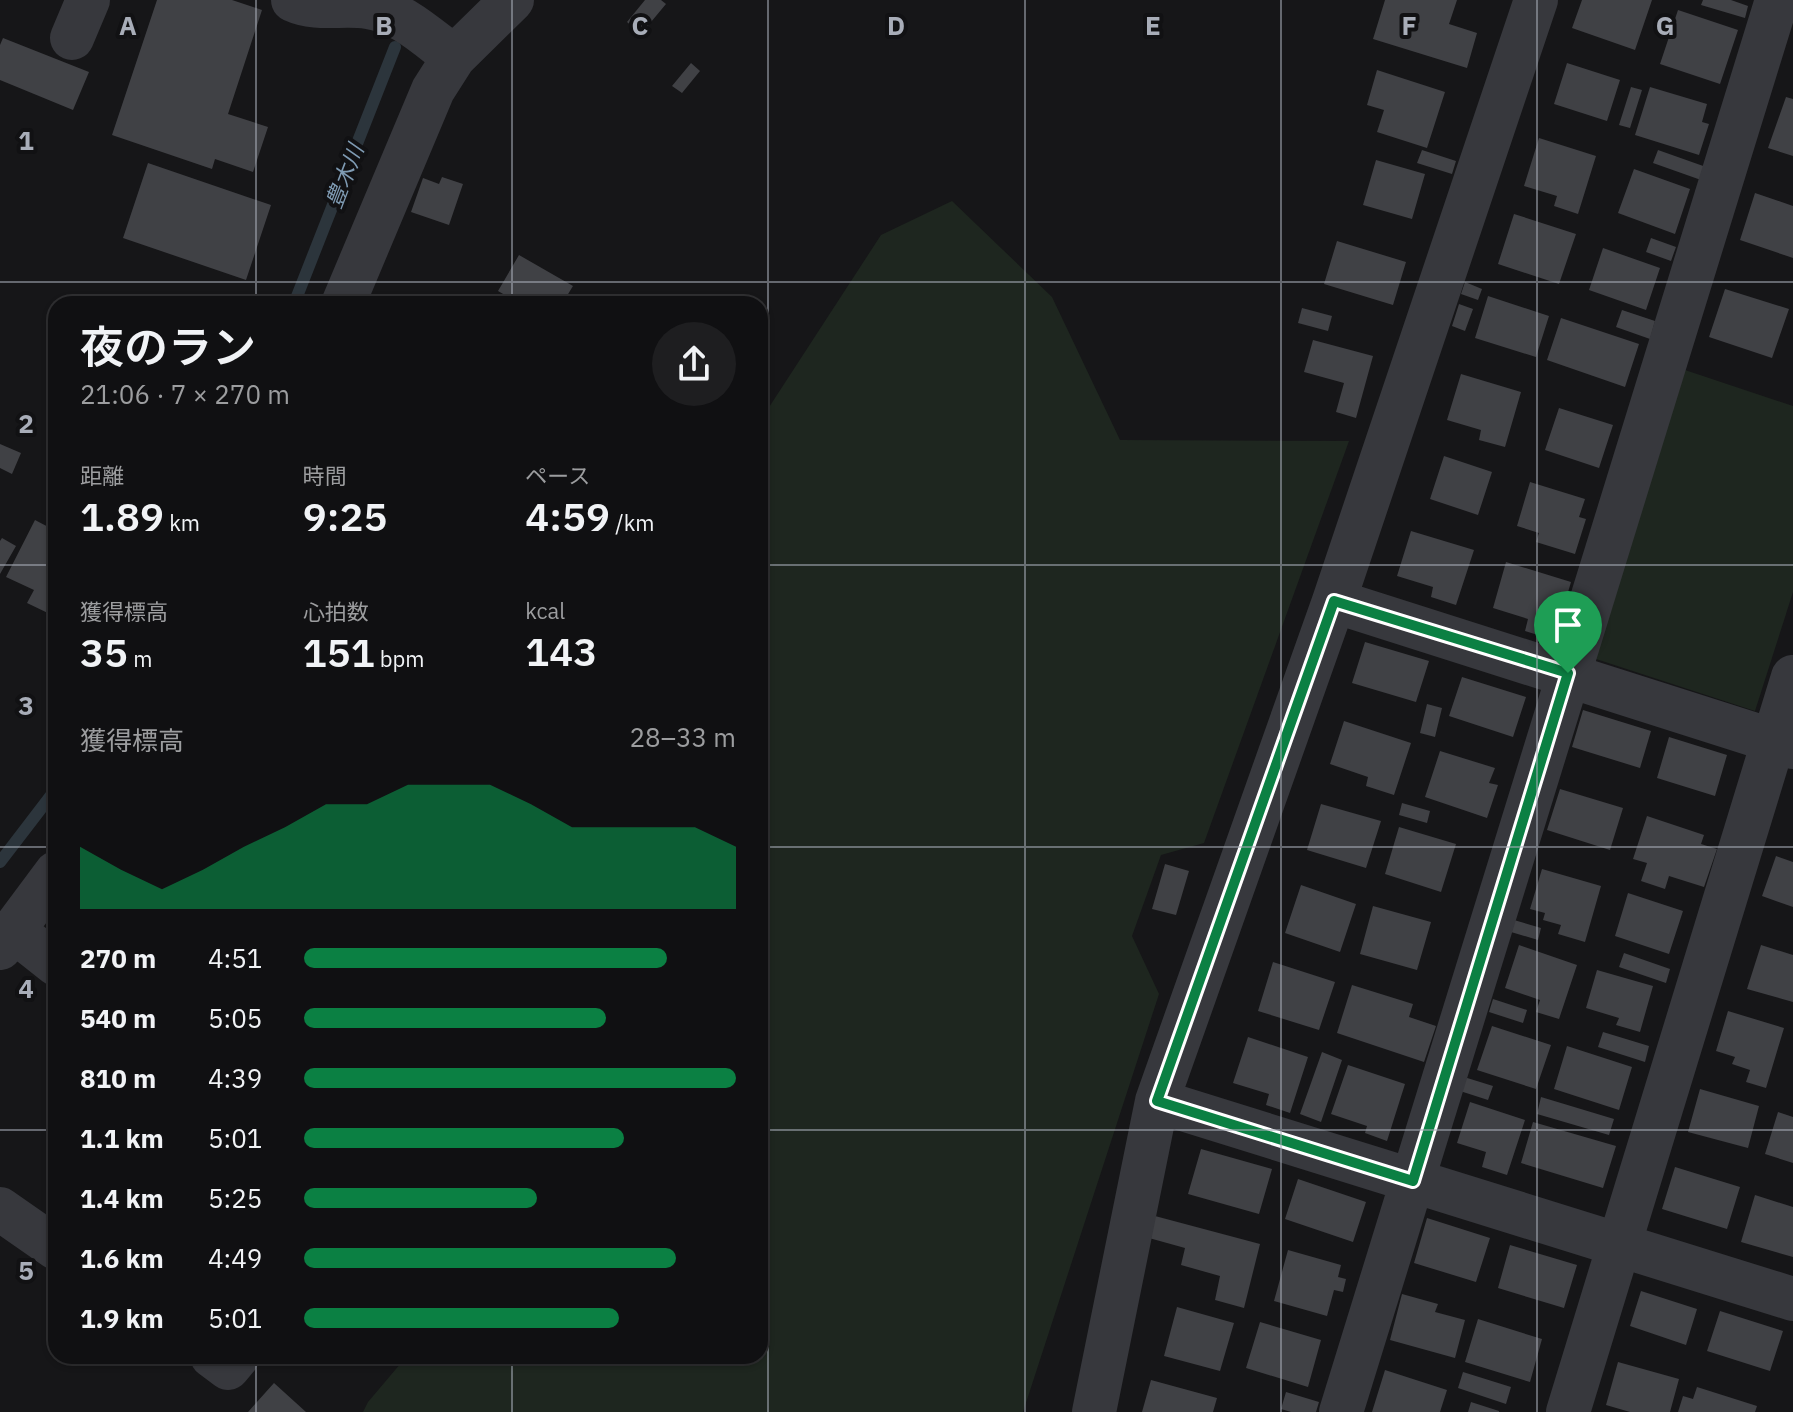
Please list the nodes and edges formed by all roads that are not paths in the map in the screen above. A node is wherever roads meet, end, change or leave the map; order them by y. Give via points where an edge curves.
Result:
1 (293, 0) edge
2 (512, 0) edge
3 (1536, 0) edge
4 (1777, 0) edge
5 (454, 57) junction
6 (346, 296) edge
7 (1334, 601) junction
8 (1568, 673) junction
9 (1793, 677) edge
10 (1783, 743) edge
11 (48, 884) edge
12 (7, 939) edge
13 (48, 960) edge
14 (1157, 1101) junction
15 (1413, 1181) junction
16 (0, 1209) edge
17 (48, 1242) edge
18 (1620, 1245) junction
19 (1793, 1299) edge
20 (1094, 1412) edge
21 (1341, 1412) edge
22 (1568, 1412) edge

1 - 5 street via 306,6 365,6 394,13
2 - 5 street
3 - 7 street
4 - 8 street
5 - 6 street via 433,90
7 - 8 street
7 - 14 street
8 - 10 street
8 - 15 street
9 - 10 street
10 - 18 street
11 - 12 street
12 - 13 street
14 - 15 street
14 - 20 street
15 - 18 street
15 - 21 street
16 - 17 street
18 - 19 street
18 - 22 street

